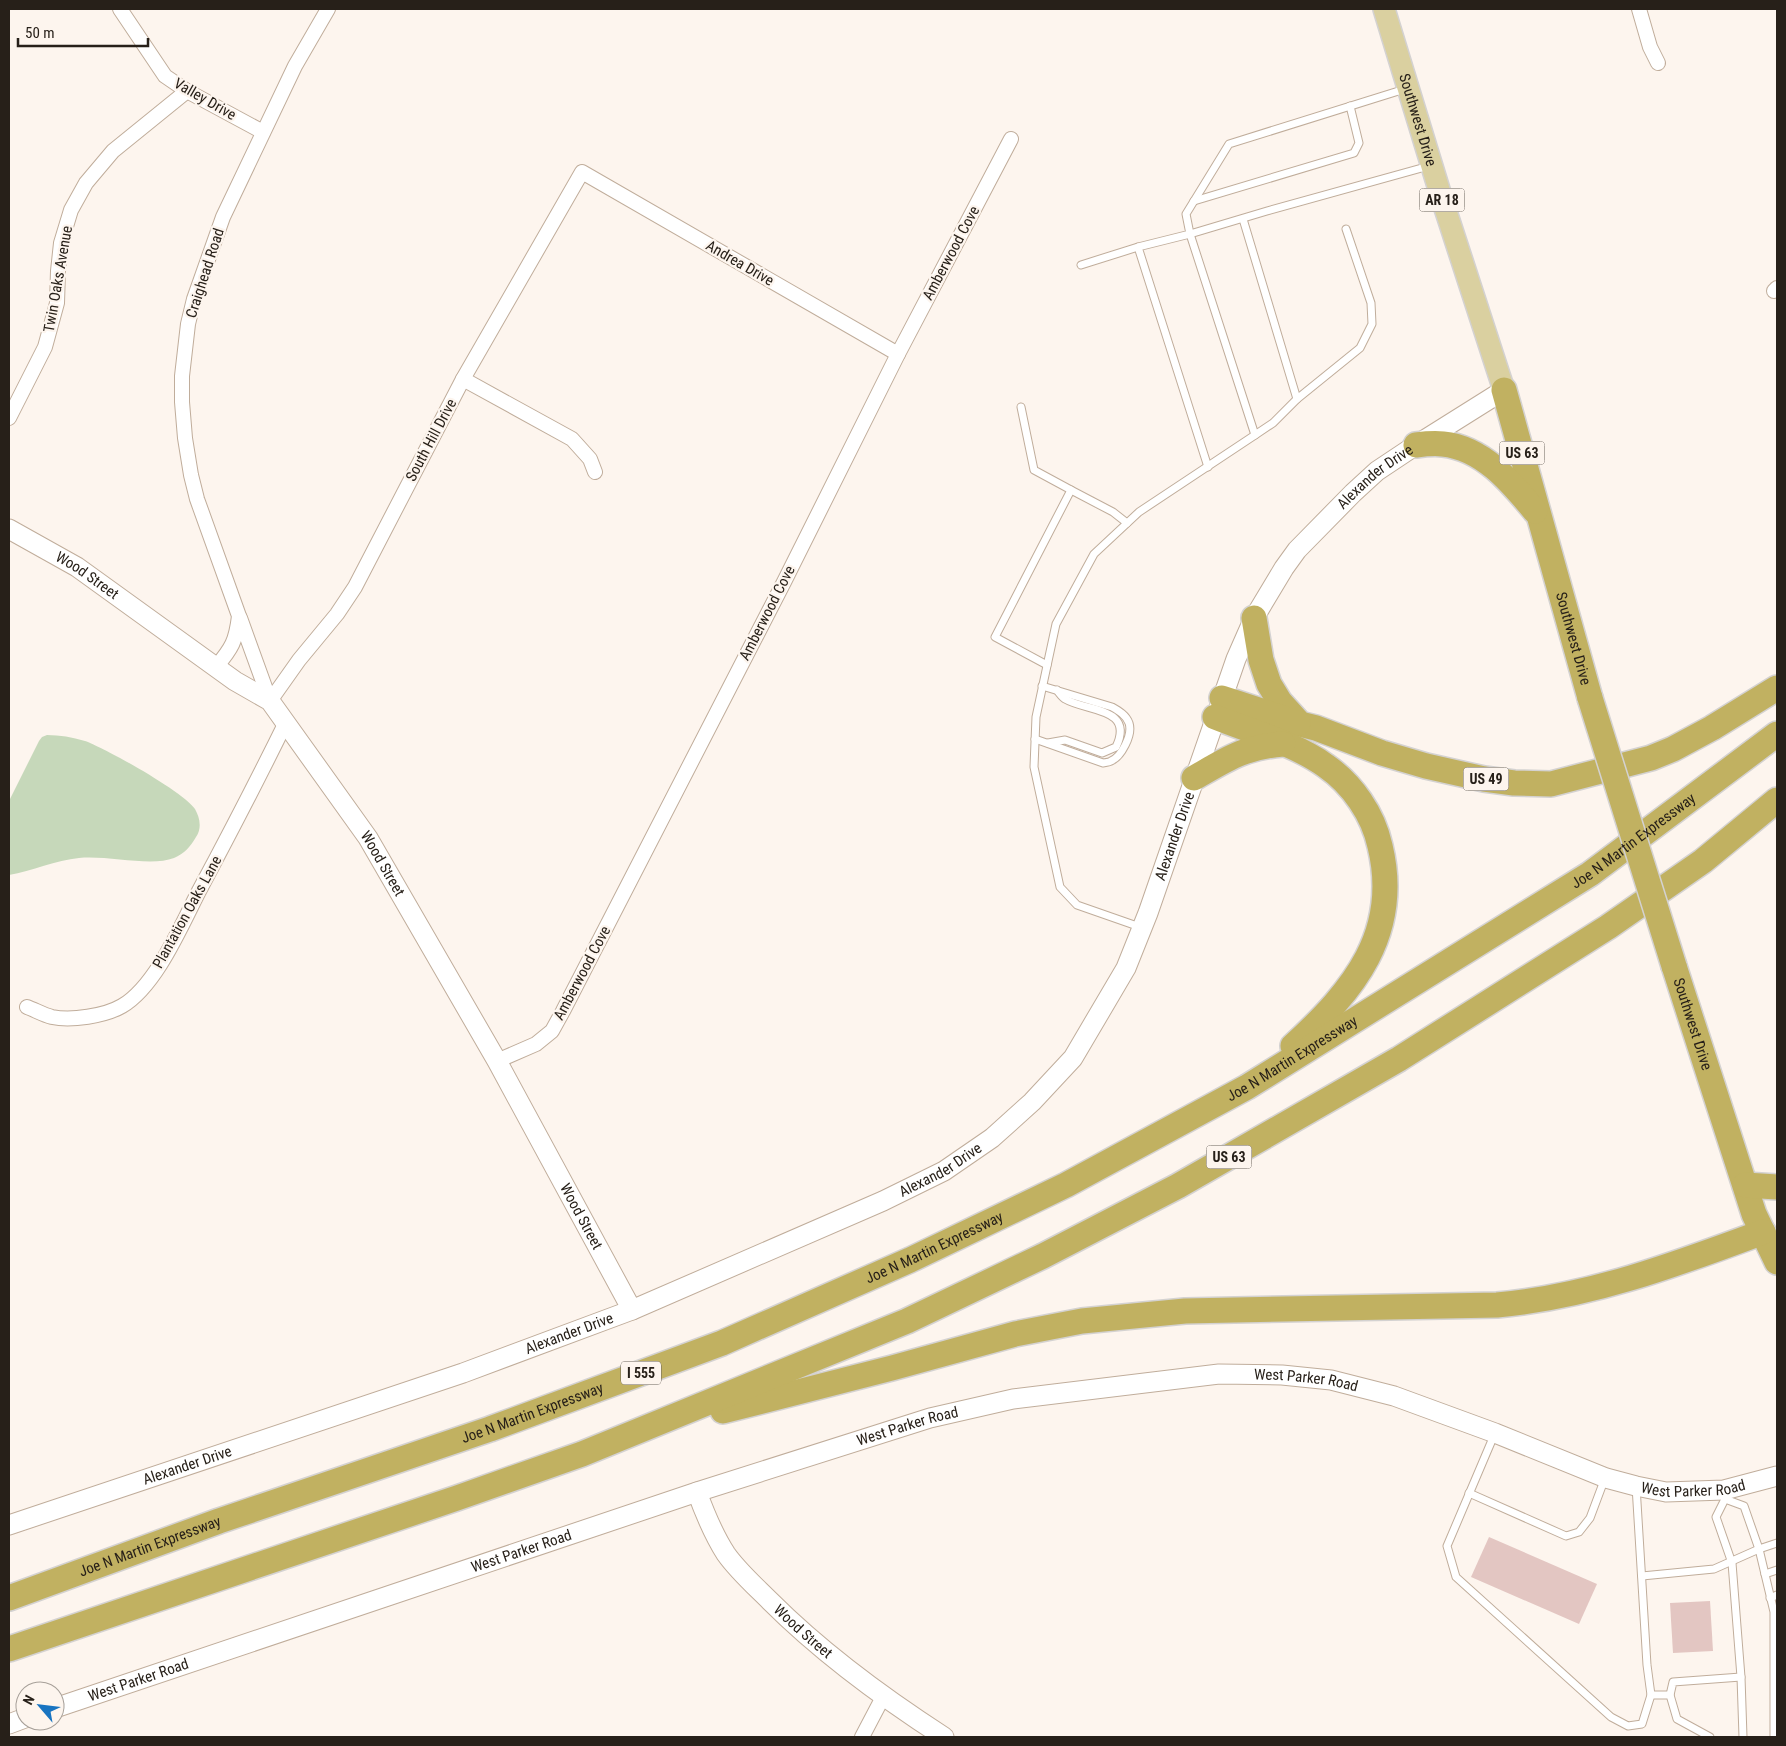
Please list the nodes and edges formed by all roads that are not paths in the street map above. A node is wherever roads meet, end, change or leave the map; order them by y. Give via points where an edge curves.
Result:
1 (120, 9) edge
2 (328, 9) edge
3 (1384, 9) edge
4 (1639, 9) edge
5 (1658, 63) dead end
6 (1408, 88) junction
7 (187, 91) junction
8 (1350, 106) junction
9 (263, 132) junction
10 (1011, 139) dead end
11 (1431, 165) junction
12 (582, 172) joint
13 (1194, 201) junction
14 (1243, 219) junction
15 (1346, 229) dead end
16 (1190, 234) junction
17 (1138, 247) junction
18 (1081, 265) dead end
19 (898, 354) junction
20 (463, 380) junction
21 (1504, 390) junction
22 (1296, 399) junction
23 (1021, 407) dead end
24 (9, 418) edge
25 (1255, 435) junction
26 (1416, 445) junction
27 (1208, 467) junction
28 (594, 472) dead end
29 (1071, 490) junction
30 (1540, 517) junction
31 (1127, 523) junction
32 (9, 529) edge
33 (239, 616) junction
34 (1254, 618) junction
35 (1047, 665) junction
36 (216, 666) junction
37 (1042, 686) junction
38 (1777, 688) edge
39 (1056, 690) junction
40 (270, 702) junction
41 (1218, 707) junction
42 (286, 722) junction
43 (1300, 724) junction
44 (1777, 734) edge
45 (1035, 739) junction
46 (1048, 743) junction
47 (1284, 744) junction
48 (1194, 778) junction
49 (1777, 800) edge
50 (1142, 928) junction
51 (28, 1007) dead end
52 (497, 1061) junction
53 (1247, 1087) junction
54 (1745, 1185) junction
55 (1777, 1187) edge
56 (1763, 1232) junction
57 (1777, 1262) edge
58 (632, 1310) junction
59 (636, 1433) junction
60 (1495, 1433) junction
61 (1777, 1476) edge
62 (1606, 1478) junction
63 (1636, 1486) junction
64 (697, 1492) junction
65 (1469, 1494) junction
66 (1724, 1494) junction
67 (9, 1525) edge
68 (1777, 1544) edge
69 (1759, 1549) junction
70 (1732, 1563) junction
71 (1777, 1570) edge
72 (1765, 1574) junction
73 (1642, 1576) junction
74 (1774, 1596) edge
75 (9, 1598) edge
76 (9, 1649) edge
77 (1741, 1677) junction
78 (1651, 1695) junction
79 (1670, 1695) junction
80 (883, 1697) junction
81 (65, 1705) edge
82 (862, 1737) edge
83 (944, 1737) edge
84 (1710, 1737) edge
85 (1743, 1737) edge
86 (1774, 1737) edge

1 - 7 street, Valley Drive via 165,76
2 - 9 street, Craighead Road via 295,66
3 - 6 main road, Southwest Drive / AR 18
4 - 5 street
6 - 8 lane
6 - 11 main road, Southwest Drive / AR 18
7 - 9 street, Valley Drive
7 - 24 street, Twin Oaks Avenue via 113,151 86,183 71,210 61,243 57,303 48,338
8 - 13 lane via 1229,144
8 - 13 lane via 1359,144 1354,153
9 - 33 street, Craighead Road via 222,217 209,253 188,324 182,376 185,438 191,475
10 - 19 street, Amberwood Cove
11 - 14 lane
11 - 21 main road, Southwest Drive / AR 18
12 - 19 street, Andrea Drive
12 - 20 street, South Hill Drive
13 - 16 lane via 1186,214
14 - 16 lane
14 - 22 lane
15 - 22 lane via 1371,302 1372,324 1360,348
16 - 17 lane
16 - 25 lane
17 - 18 lane
17 - 27 lane
19 - 52 street, Amberwood Cove via 564,1012 552,1031 536,1044
20 - 28 street via 572,439 590,459
20 - 40 street, South Hill Drive via 355,587
21 - 26 street, Alexander Drive
21 - 30 highway, Southwest Drive / US 63
22 - 25 lane via 1273,423
23 - 29 lane via 1034,470
25 - 27 lane
26 - 30 highway via 1443,444 1480,457 1503,474
26 - 34 street, Alexander Drive via 1376,471 1297,550
27 - 31 lane
29 - 31 lane
29 - 35 lane via 995,637
30 - 54 highway, Southwest Drive, bridge via 1590,698
31 - 35 lane via 1094,554 1056,624
32 - 36 street, Wood Street via 77,567
33 - 36 street via 236,637
33 - 40 street, Craighead Road
34 - 41 street, Alexander Drive
34 - 43 highway, US 49 via 1267,679 1280,702
35 - 37 lane
36 - 40 street, Wood Street
37 - 39 lane
37 - 45 lane
38 - 43 highway, US 49 via 1673,750 1551,784 1484,779 1426,766
39 - 46 lane via 1064,699 1116,719 1121,726 1121,736 1116,746 1102,753 1064,740
39 - 46 lane via 1121,712 1129,724 1129,732 1120,754 1111,762 1103,763
40 - 42 street, Wood Street
41 - 43 highway, US 49
41 - 47 highway
41 - 48 street, Alexander Drive
42 - 51 street, Plantation Oaks Lane via 162,961 146,985 124,1005 96,1015 62,1019
42 - 52 street, Wood Street via 368,838
44 - 53 highway, Joe N Martin Expressway via 1590,874
45 - 46 lane
45 - 50 lane via 1034,767 1060,887 1077,905
47 - 48 highway via 1238,753
47 - 53 highway via 1328,766 1346,782 1370,815 1384,861 1384,910 1373,946 1350,986 1317,1024
48 - 50 street, Alexander Drive
49 - 59 highway, US 63 via 1703,861 1608,927 1399,1059 1178,1186 907,1321
50 - 58 street, Alexander Drive via 1126,968 1073,1058 992,1138 944,1171 883,1201
52 - 58 street, Wood Street
53 - 75 highway, Joe N Martin Expressway / I 555 via 1066,1185 910,1260 722,1343 490,1429 219,1521
54 - 55 highway
54 - 56 highway, Southwest Drive
56 - 57 highway, Southwest Drive
56 - 59 highway via 1632,1278 1510,1304 1186,1311 1082,1321 1014,1334
58 - 67 street, Alexander Drive via 462,1373
59 - 76 highway via 457,1498
60 - 62 street, West Parker Road
60 - 64 street, West Parker Road via 1394,1396 1331,1380 1219,1374 1013,1399 939,1416
60 - 65 lane
61 - 66 street, West Parker Road
62 - 63 street, West Parker Road
62 - 65 lane via 1590,1518 1578,1532 1566,1536
63 - 66 street, West Parker Road via 1666,1492
63 - 73 lane
64 - 80 street, Wood Street via 707,1520 723,1548 749,1581 796,1628
64 - 81 street, West Parker Road
65 - 78 lane via 1447,1546 1456,1577 1611,1717 1628,1726 1642,1724
66 - 69 lane via 1744,1506
66 - 70 lane via 1716,1517
68 - 69 lane
69 - 70 lane
69 - 72 lane
70 - 73 lane via 1714,1569
70 - 77 lane
71 - 72 lane
72 - 74 lane
73 - 78 lane
74 - 86 lane
77 - 79 lane via 1673,1682
77 - 85 lane
78 - 79 lane
79 - 84 lane via 1677,1718
80 - 82 street
80 - 83 street, Wood Street

